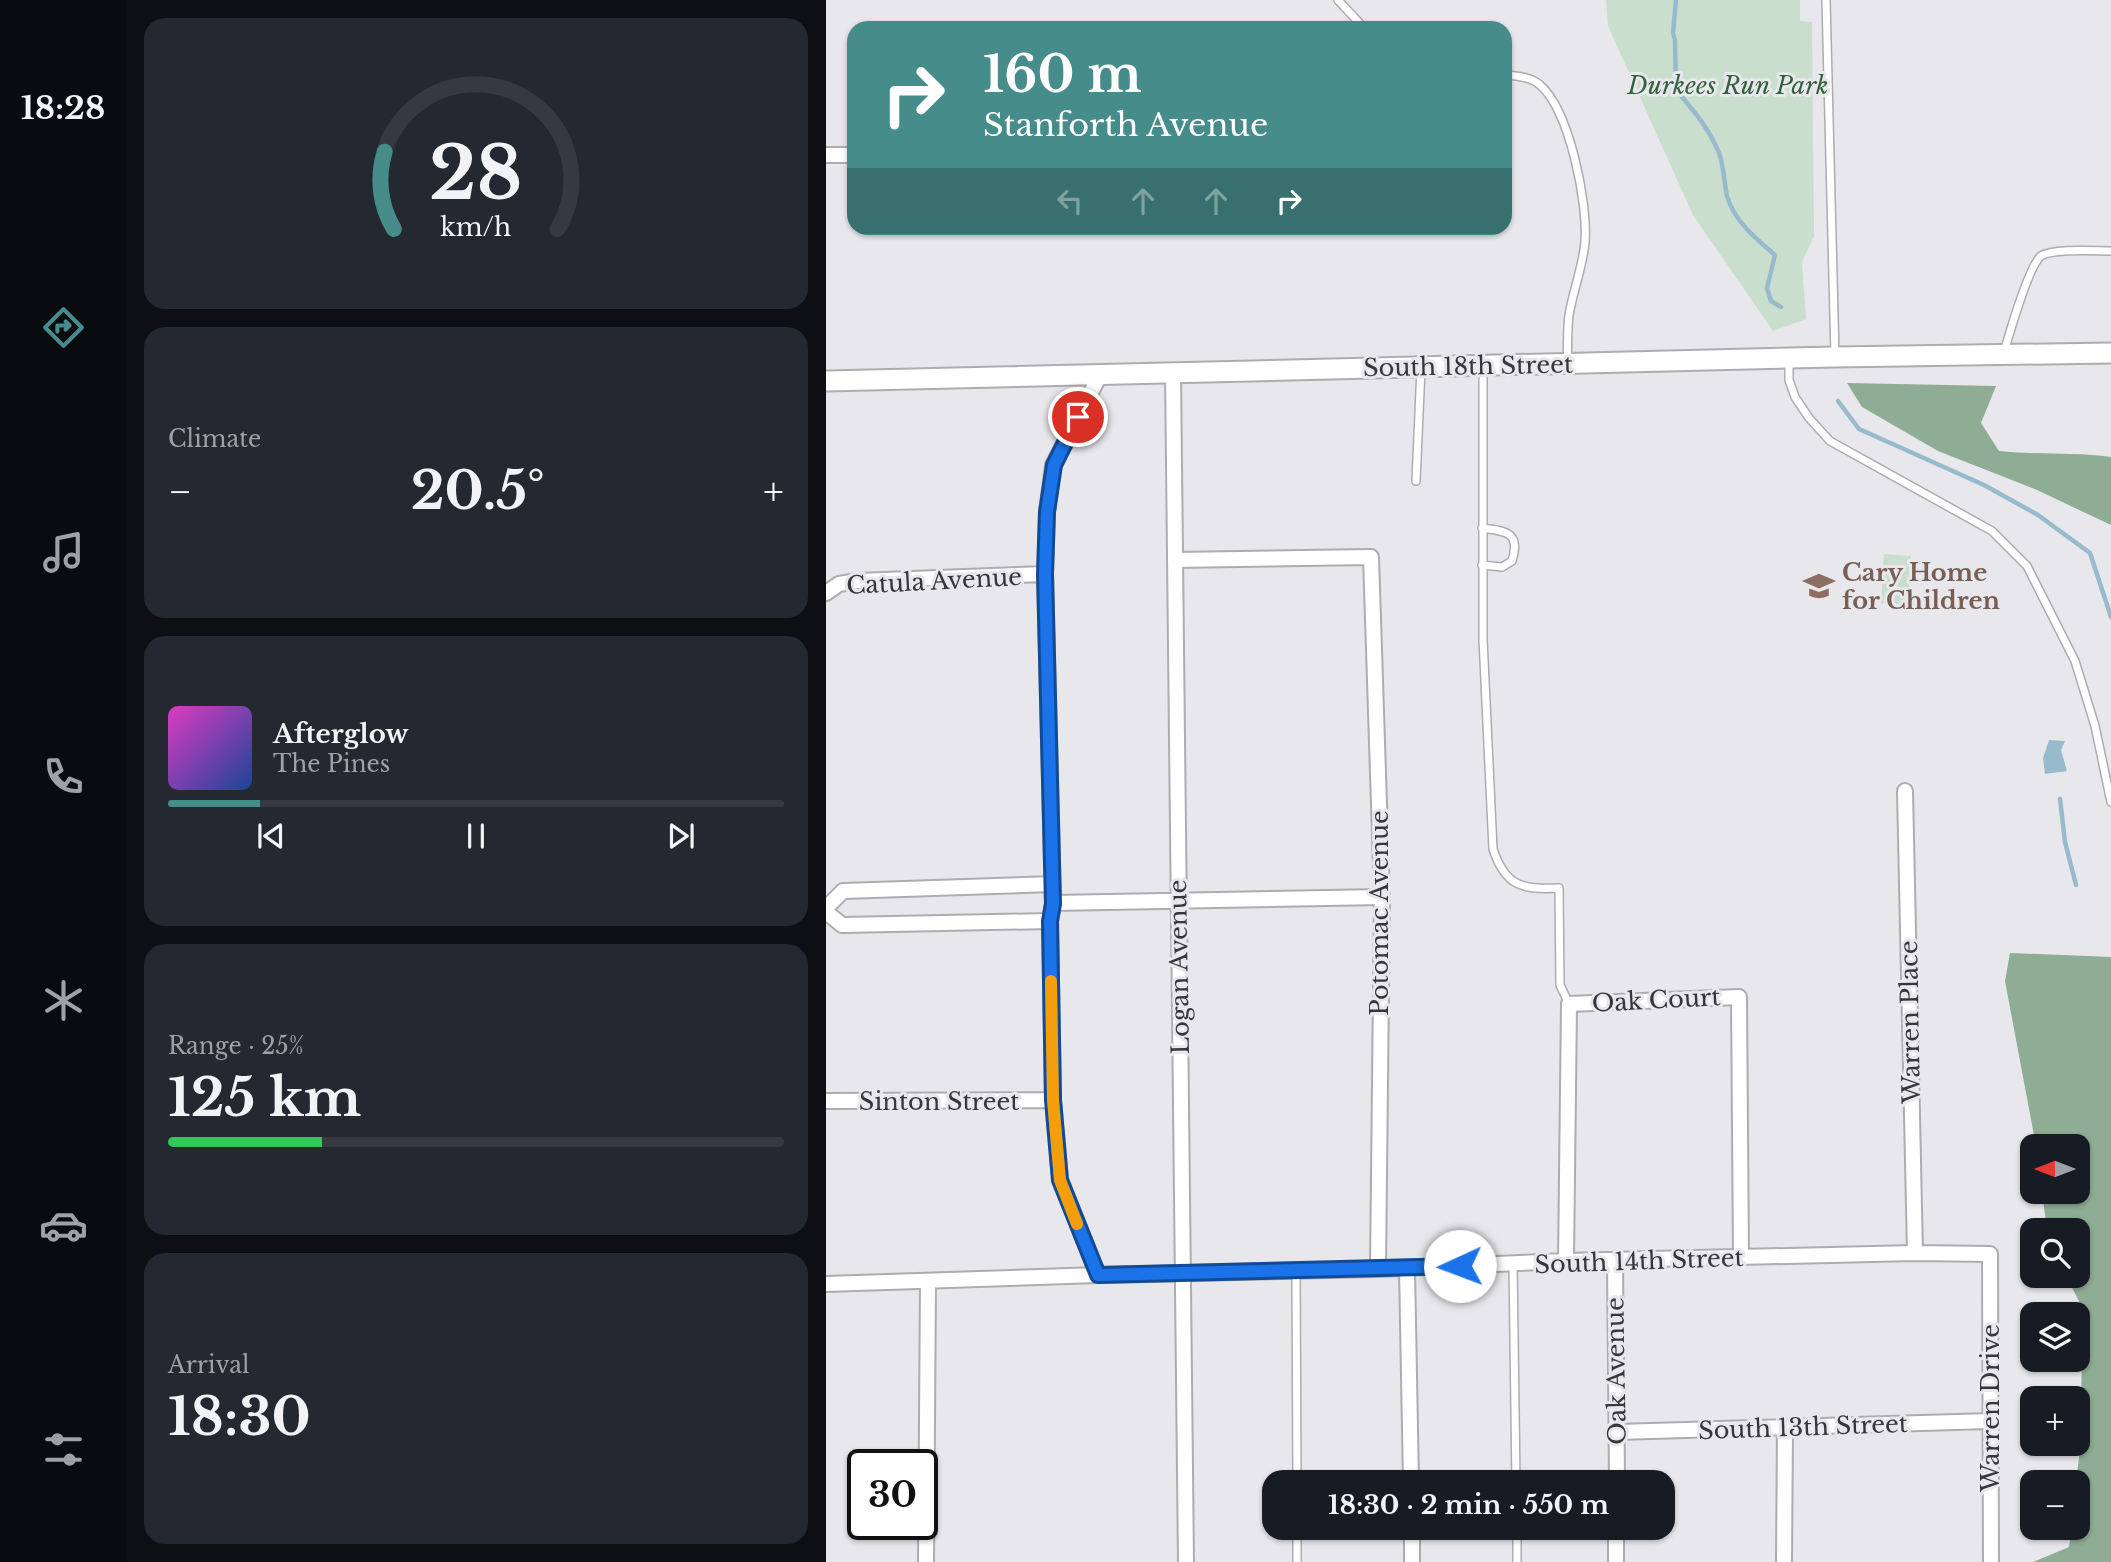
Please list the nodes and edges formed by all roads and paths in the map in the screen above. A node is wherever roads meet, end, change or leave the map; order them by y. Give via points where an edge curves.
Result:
1 (1338, 0) edge
2 (1826, 0) edge
3 (1358, 21) edge
4 (1512, 76) edge
5 (826, 155) edge
6 (847, 155) edge
7 (2111, 251) edge
8 (2111, 353) edge
9 (2004, 355) junction
10 (1835, 357) junction
11 (1789, 359) junction
12 (1567, 364) junction
13 (1483, 366) junction
14 (1421, 368) junction
15 (1173, 372) junction
16 (1100, 375) junction
17 (826, 382) edge
18 (1416, 481) dead end
19 (1482, 528) junction
20 (1175, 560) junction
21 (1482, 565) junction
22 (1045, 574) junction
23 (826, 593) edge
24 (1905, 790) dead end
25 (2111, 802) edge
26 (1052, 884) junction
27 (1381, 897) junction
28 (1178, 900) junction
29 (1053, 904) junction
30 (826, 910) edge
31 (1050, 921) junction
32 (1569, 1004) junction
33 (1053, 1100) junction
34 (826, 1101) edge
35 (1915, 1253) junction
36 (1990, 1254) joint
37 (1741, 1258) junction
38 (1566, 1261) junction
39 (1615, 1261) junction
40 (1513, 1265) junction
41 (1407, 1268) junction
42 (1378, 1269) junction
43 (1296, 1270) junction
44 (1182, 1273) junction
45 (1098, 1275) junction
46 (928, 1282) junction
47 (826, 1284) edge
48 (1990, 1421) junction
49 (1785, 1427) junction
50 (1617, 1432) junction
51 (1297, 1470) edge
52 (1411, 1470) edge
53 (1516, 1470) edge
54 (1616, 1470) edge
55 (1297, 1540) edge
56 (1412, 1540) edge
57 (1517, 1540) edge
58 (1616, 1540) edge
59 (926, 1562) edge
60 (1186, 1562) edge
61 (1297, 1562) edge
62 (1412, 1562) edge
63 (1517, 1562) edge
64 (1616, 1562) edge
65 (1784, 1562) edge
66 (1992, 1562) edge

1 - 3 lane
2 - 10 lane
4 - 12 lane via 1540,85 1554,103 1568,134 1586,214 1585,244 1569,318
5 - 6 street
7 - 9 lane via 2069,251 2039,258
8 - 9 main road, South 18th Street
9 - 10 main road, South 18th Street
10 - 11 main road, South 18th Street
11 - 12 main road, South 18th Street
11 - 25 lane via 1795,397 1830,442 1992,531 2027,566 2075,661
12 - 13 main road, South 18th Street
13 - 14 main road, South 18th Street
13 - 19 lane
14 - 15 main road, South 18th Street
14 - 18 lane
15 - 16 main road, South 18th Street
15 - 20 street, Logan Avenue
16 - 17 main road, South 18th Street
16 - 22 street via 1054,465
19 - 21 lane
19 - 21 lane via 1508,533 1515,540 1512,561 1502,567
20 - 27 street, Potomac Avenue via 1371,557
20 - 28 street, Logan Avenue
21 - 32 lane via 1493,849 1508,879 1521,886 1559,888 1560,985
22 - 23 street, Catula Avenue via 857,581 839,583
22 - 26 street
24 - 35 street, Warren Place
26 - 29 street
26 - 30 street via 843,891
27 - 28 street
27 - 42 street, Potomac Avenue
28 - 29 street
28 - 44 street, Logan Avenue
29 - 31 street
30 - 31 street via 842,925
31 - 33 street
32 - 37 street, Oak Court via 1739,997
32 - 38 street, Oak Court
33 - 34 street, Sinton Street
33 - 45 street via 1060,1180
35 - 36 street, South 14th Street
35 - 37 street, South 14th Street
36 - 48 street, Warren Drive
37 - 39 street, South 14th Street
38 - 39 street, South 14th Street
38 - 40 street, South 14th Street
39 - 50 street, Oak Avenue
40 - 41 street, South 14th Street
40 - 53 lane
41 - 42 street, South 14th Street
41 - 52 street
42 - 43 street, South 14th Street
43 - 44 street, South 14th Street
43 - 51 lane
44 - 45 street, South 14th Street
44 - 60 street, Logan Avenue
45 - 46 street, South 14th Street
46 - 47 street, South 14th Street
46 - 59 street
48 - 49 street, South 13th Street
48 - 66 street, Warren Drive
49 - 50 street, South 13th Street
49 - 65 street
50 - 54 street, Oak Avenue
55 - 61 lane
56 - 62 street
57 - 63 lane
58 - 64 street

